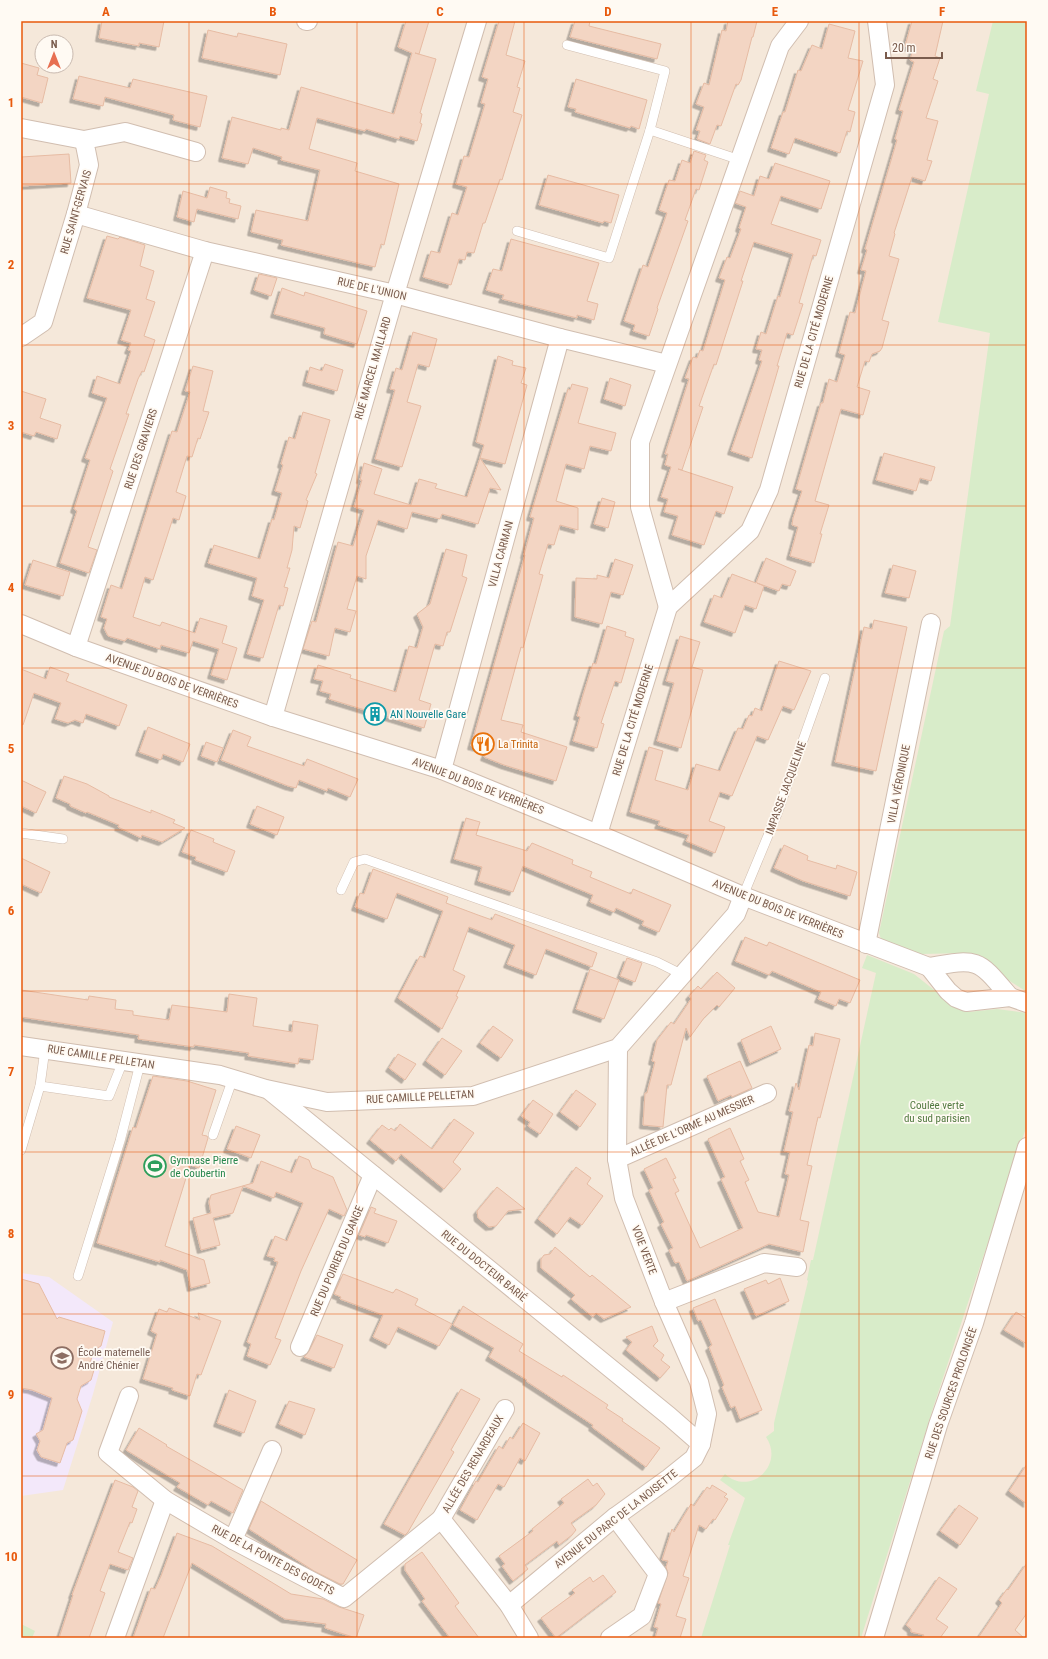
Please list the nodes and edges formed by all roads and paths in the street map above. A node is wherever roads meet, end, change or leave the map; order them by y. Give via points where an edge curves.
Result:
1 (477, 21) edge
2 (799, 21) edge
3 (877, 21) edge
4 (567, 45) dead end
5 (21, 128) edge
6 (650, 130) junction
7 (84, 140) junction
8 (196, 152) dead end
9 (740, 160) junction
10 (76, 214) junction
11 (517, 231) dead end
12 (205, 251) junction
13 (394, 294) junction
14 (21, 337) edge
15 (560, 338) junction
16 (667, 364) junction
17 (668, 606) junction
18 (21, 624) edge
19 (931, 624) dead end
20 (76, 647) junction
21 (825, 678) dead end
22 (273, 717) junction
23 (442, 770) junction
24 (21, 833) edge
25 (598, 834) junction
26 (63, 839) dead end
27 (341, 890) dead end
28 (743, 896) junction
29 (866, 944) junction
30 (929, 967) junction
31 (683, 975) junction
32 (1019, 1000) edge
33 (21, 1046) edge
34 (618, 1048) junction
35 (45, 1049) junction
36 (132, 1063) junction
37 (233, 1078) junction
38 (40, 1086) junction
39 (266, 1088) junction
40 (767, 1093) dead end
41 (213, 1135) dead end
42 (1027, 1147) edge
43 (21, 1150) edge
44 (617, 1159) junction
45 (373, 1175) junction
46 (797, 1267) dead end
47 (78, 1276) dead end
48 (664, 1302) junction
49 (300, 1347) dead end
50 (129, 1396) dead end
51 (506, 1409) dead end
52 (701, 1444) junction
53 (272, 1450) dead end
54 (165, 1500) junction
55 (615, 1517) junction
56 (441, 1519) junction
57 (233, 1540) junction
58 (509, 1605) junction
59 (115, 1638) edge
60 (529, 1638) edge
61 (610, 1638) edge
62 (874, 1638) edge

1 - 13 street, RUE MARCEL MAILLARD
2 - 9 street via 780,46
3 - 17 street, RUE DE LA CITÉ MODERNE via 885,85 769,490 750,531
4 - 6 lane via 665,71
5 - 7 street
6 - 9 lane
6 - 11 lane via 609,258
7 - 8 street via 125,132
7 - 10 street, RUE SAINT-GERVAIS via 89,165
9 - 16 street
10 - 12 street, RUE DE L'UNION
10 - 14 street, RUE SAINT-GERVAIS via 43,322
12 - 13 street, RUE DE L'UNION
12 - 20 street, RUE DES GRAVIERS
13 - 15 street, RUE DE L'UNION
13 - 22 street, RUE MARCEL MAILLARD
15 - 16 street, RUE DE L'UNION
15 - 23 street, VILLA CARMAN
16 - 17 street via 640,442 640,507
17 - 25 street, RUE DE LA CITÉ MODERNE
18 - 20 street, AVENUE DU BOIS DE VERRIÈRES
19 - 29 street, VILLA VÉRONIQUE
20 - 22 street, AVENUE DU BOIS DE VERRIÈRES
21 - 28 lane, IMPASSE JACQUELINE via 777,814
22 - 23 street, AVENUE DU BOIS DE VERRIÈRES
23 - 25 street, AVENUE DU BOIS DE VERRIÈRES
24 - 26 lane
25 - 28 street, AVENUE DU BOIS DE VERRIÈRES
27 - 31 lane via 354,862 365,859 658,962
28 - 29 street, AVENUE DU BOIS DE VERRIÈRES
28 - 31 street via 736,914
29 - 30 street, AVENUE DU BOIS DE VERRIÈRES
30 - 32 street via 958,962 978,964
30 - 32 street via 948,992 966,1002
31 - 34 street
33 - 35 street, RUE CAMILLE PELLETAN
34 - 39 street, RUE CAMILLE PELLETAN via 473,1096 327,1102
34 - 44 street, VOIE VERTE
35 - 36 street, RUE CAMILLE PELLETAN
35 - 38 lane
36 - 37 street, RUE CAMILLE PELLETAN
36 - 38 lane via 109,1096
36 - 47 lane via 120,1141
37 - 39 street, RUE CAMILLE PELLETAN
37 - 41 lane
38 - 43 lane
39 - 45 street, RUE DU DOCTEUR BARIÉ
40 - 44 street, ALLÉE DE L'ORME AU MESSIER
42 - 62 street, RUE DES SOURCES PROLONGÉE via 974,1323 938,1425
44 - 48 street, VOIE VERTE via 624,1198
45 - 49 street, RUE DU POIRIER DU GANGE
45 - 52 street, RUE DU DOCTEUR BARIÉ
46 - 48 street via 764,1263
48 - 52 street, VOIE VERTE via 699,1382 707,1414
50 - 54 street, RUE DE LA FONTE DES GODETS via 108,1453
51 - 56 street, ALLÉE DES RENARDEAUX
52 - 55 street, AVENUE DU PARC DE LA NOISETTE via 694,1458
53 - 57 street
54 - 57 street, RUE DE LA FONTE DES GODETS
54 - 59 street
55 - 58 street, AVENUE DU PARC DE LA NOISETTE
55 - 61 street via 658,1574 642,1616
56 - 57 street, RUE DE LA FONTE DES GODETS via 344,1598
56 - 58 street
58 - 60 street

